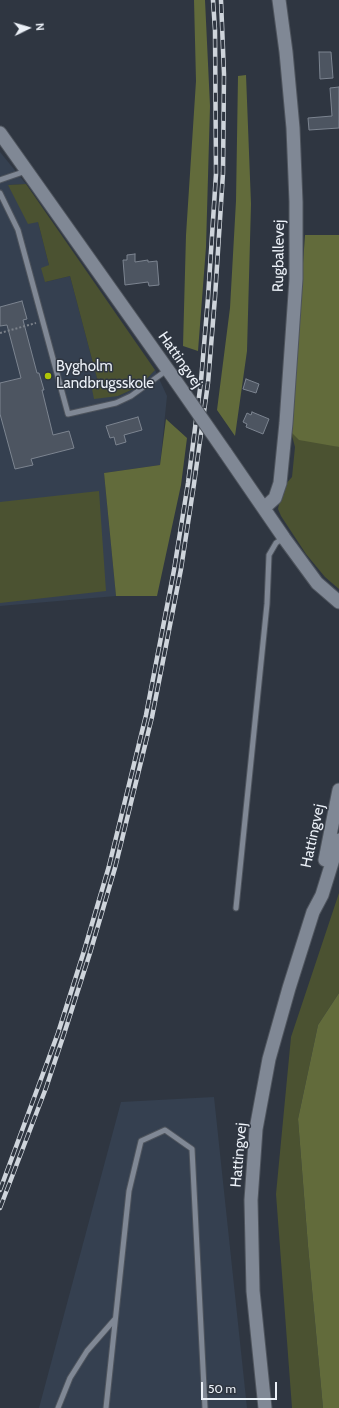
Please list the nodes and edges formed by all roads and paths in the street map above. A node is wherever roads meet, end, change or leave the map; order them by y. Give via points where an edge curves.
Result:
1 (278, 0) edge
2 (0, 133) edge
3 (27, 171) junction
4 (0, 180) edge
5 (0, 193) edge
6 (42, 321) junction
7 (0, 333) edge
8 (171, 375) junction
9 (264, 508) junction
10 (284, 538) junction
11 (339, 602) edge
12 (339, 790) edge
13 (339, 840) edge
14 (236, 908) dead end
15 (314, 912) junction
16 (116, 1318) junction
17 (58, 1408) edge
18 (106, 1408) edge
19 (205, 1408) edge
20 (265, 1408) edge

1 - 9 street, Rugballevej via 293,128 296,279 280,483 275,498
2 - 3 street, Hattingvej
3 - 4 lane
3 - 8 street, Hattingvej
5 - 6 lane via 18,230
6 - 7 path
6 - 8 lane via 68,414 121,401
8 - 9 street, Hattingvej, bridge
9 - 10 street, Hattingvej
10 - 11 street, Hattingvej via 317,583
10 - 14 lane via 276,543 270,555
12 - 15 street, Hattingvej via 328,848 316,892
13 - 15 street, Hattingvej
15 - 20 street, Hattingvej via 269,1059 256,1129 251,1200 253,1291
16 - 17 lane via 87,1351 70,1378
16 - 18 lane
16 - 19 lane via 129,1191 141,1140 165,1130 192,1149

